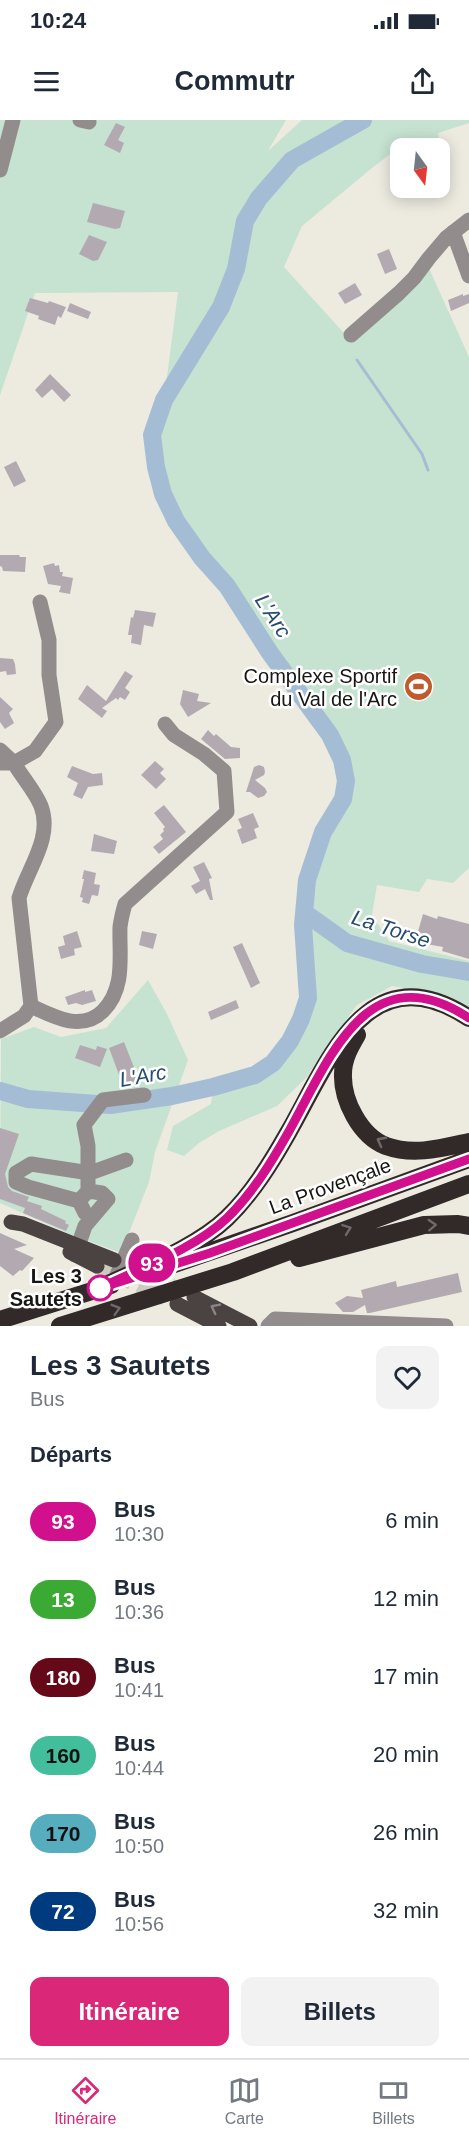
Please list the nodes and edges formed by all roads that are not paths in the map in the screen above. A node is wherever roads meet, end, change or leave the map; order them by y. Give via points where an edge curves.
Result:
1 (13, 120) edge
2 (0, 170) edge
3 (469, 220) edge
4 (453, 232) junction
5 (469, 276) edge
6 (351, 335) dead end
7 (40, 602) dead end
8 (165, 724) dead end
9 (0, 750) edge
10 (7, 763) edge
11 (31, 1006) junction
12 (469, 1018) edge
13 (469, 1029) edge
14 (0, 1031) edge
15 (144, 1095) dead end
16 (469, 1142) edge
17 (469, 1159) edge
18 (126, 1160) dead end
19 (90, 1173) junction
20 (469, 1184) edge
21 (84, 1196) junction
22 (92, 1217) junction
23 (5, 1220) edge
24 (469, 1226) edge
25 (132, 1240) dead end
26 (77, 1250) junction
27 (97, 1266) tunnel mouth
28 (116, 1267) joint
29 (233, 1272) junction
30 (100, 1288) junction
31 (195, 1298) tunnel mouth
32 (177, 1305) tunnel mouth
33 (0, 1320) edge
34 (272, 1323) edge
35 (60, 1326) edge
36 (219, 1326) edge
37 (250, 1326) edge
38 (446, 1326) edge

1 - 2 street
3 - 4 street
4 - 5 street
4 - 6 street via 407,286
7 - 10 street via 49,640 56,722 35,751
8 - 11 street via 174,735 225,771 227,812 125,904 116,993 110,1005 96,1018 77,1023
9 - 10 street
10 - 11 street via 40,806 45,831 20,898
11 - 14 street via 24,1016
12 - 30 highway via 440,1002 404,998 374,1008 358,1019 342,1038 255,1185 226,1218 202,1237
16 -> 13 highway via 413,1151 385,1145 367,1133 357,1119 348,1103 342,1072 356,1036 378,1014 397,1008 432,1008
15 - 19 street via 99,1106 84,1125
17 - 30 highway, La Provençale via 210,1253
18 - 19 street
19 - 21 street
19 - 21 street via 31,1164 16,1173 16,1182
29 -> 20 highway
21 - 22 street via 86,1213
21 - 22 street via 102,1193 108,1199
22 - 26 street
23 - 26 main road
29 -> 24 highway via 424,1225
25 - 28 street
26 - 27 main road
26 - 28 main road
35 -> 29 highway
30 - 33 highway, La Provençale
37 -> 31 main road
32 - 36 main road
34 - 38 street

